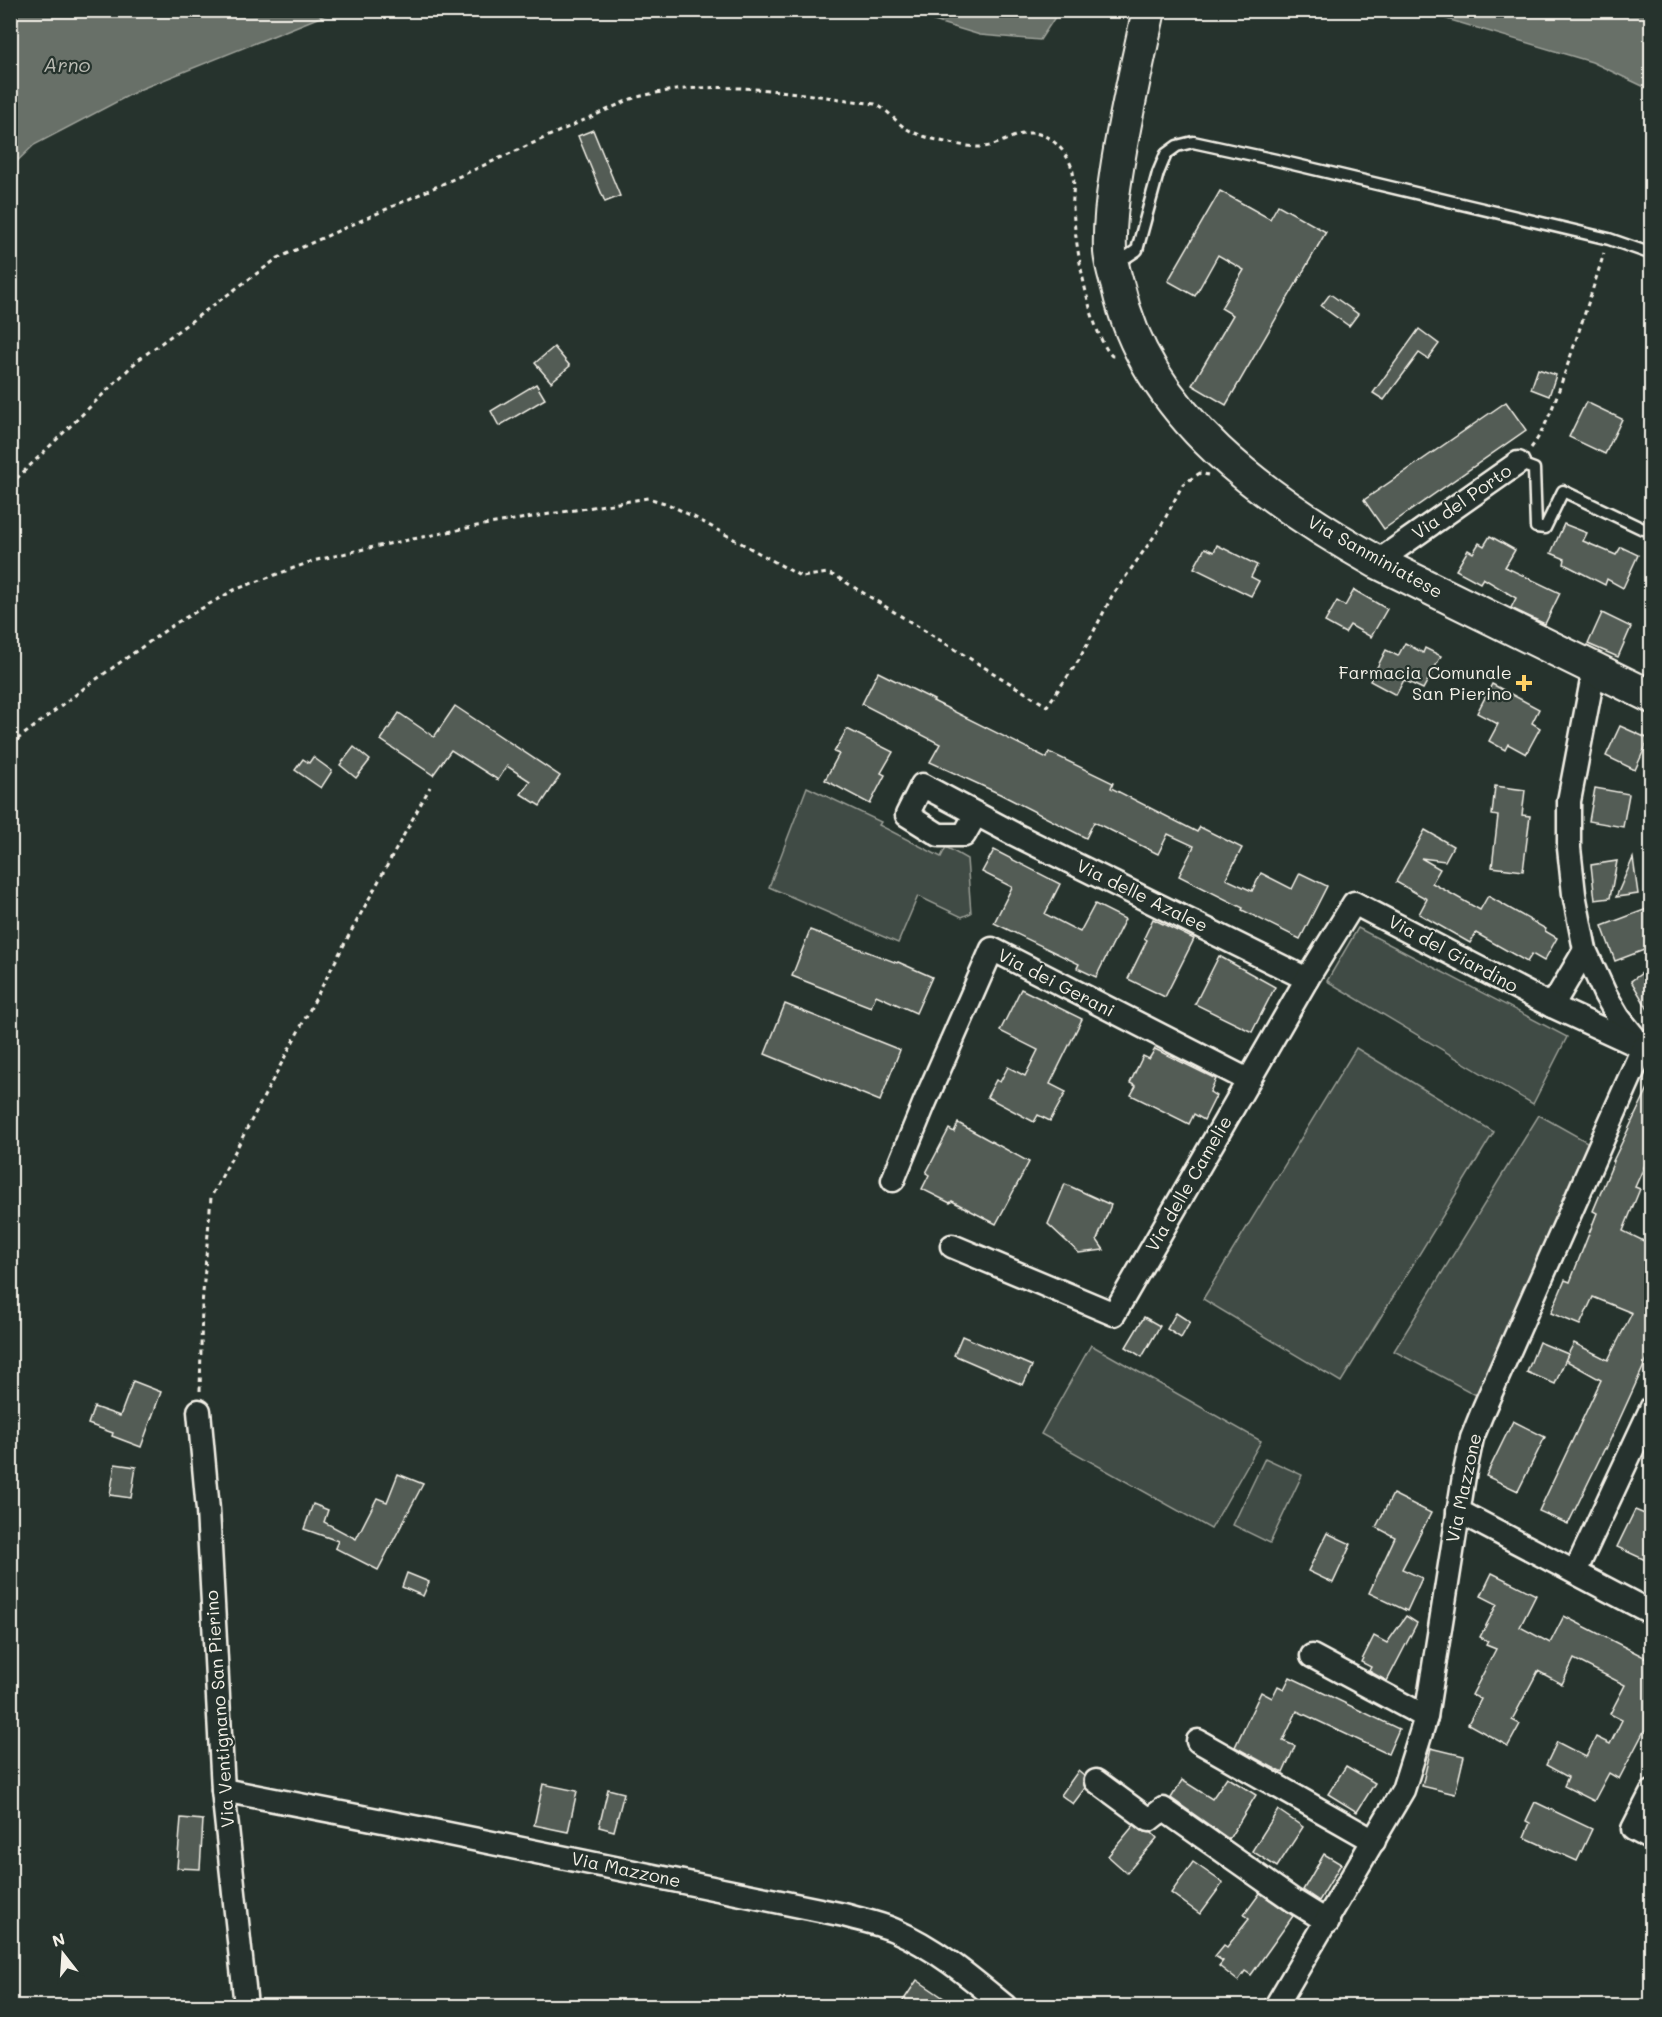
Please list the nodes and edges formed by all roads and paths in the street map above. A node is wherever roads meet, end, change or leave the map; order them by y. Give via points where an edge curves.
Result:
1 (1149, 10) edge
2 (1609, 239) junction
3 (1652, 254) edge
4 (1110, 255) junction
5 (1138, 349) junction
6 (1518, 463) junction
7 (1237, 469) junction
8 (10, 485) edge
9 (1643, 529) dead end
10 (1377, 562) junction
11 (1594, 670) junction
12 (1652, 697) edge
13 (10, 745) edge
14 (430, 787) dead end
15 (976, 814) dead end
16 (1354, 903) joint
17 (1585, 950) junction
18 (1307, 979) junction
19 (1552, 1006) junction
20 (1647, 1050) edge
21 (1248, 1080) junction
22 (893, 1180) dead end
23 (952, 1246) dead end
24 (1652, 1407) edge
25 (199, 1411) joint
26 (1458, 1511) junction
27 (1575, 1572) junction
28 (1652, 1613) edge
29 (1312, 1656) dead end
30 (1426, 1717) junction
31 (1198, 1741) dead end
32 (1096, 1781) dead end
33 (223, 1790) junction
34 (1652, 1792) edge
35 (1652, 1839) edge
36 (1374, 1841) junction
37 (1328, 1922) junction
38 (246, 2007) edge
39 (1005, 2007) edge
40 (1276, 2007) edge

1 - 4 street, Via Sanminiatese via 1121,143 1112,201
2 - 3 lane
2 - 4 lane via 1192,142 1166,154 1137,250 1125,258
2 - 6 path via 1550,414 1537,440
4 - 5 street, Via Sanminiatese via 1123,310
5 - 7 street, Via Sanminiatese via 1175,404
5 - 8 path via 1112,356 1099,335 1079,265 1073,172 1064,150 1050,138 1031,132 988,147 976,147 921,136 875,104 769,89 655,92 631,99 278,258 138,360
6 - 9 lane via 1534,469 1536,527 1545,528 1563,491
6 - 10 street, Via del Porto
7 - 10 street, Via Sanminiatese via 1304,519
7 - 13 path via 1225,481 1200,473 1183,484 1160,528 1112,596 1079,660 1047,706 838,578 827,573 802,578 694,517 648,498 477,526 334,556 234,591 176,623
10 - 11 street, Via Sanminiatese
11 - 12 street, Via Sanminiatese
11 - 17 street via 1569,801 1570,860
14 - 25 path via 211,1197
15 - 18 street, Via delle Azalee
16 - 18 street, Via delle Camelie
16 - 19 street, Via del Giardino
17 - 19 street
17 - 20 street via 1619,1018
18 - 21 street, Via delle Camelie
19 - 20 street, Via del Giardino
20 - 26 street, Via Mazzone via 1484,1408 1472,1438
21 - 22 street, Via dei Gerani via 992,949
21 - 23 street, Via delle Camelie via 1114,1314
24 - 27 street
25 - 33 street, Via Ventignano San Pierino
26 - 27 street
26 - 30 street, Via Mazzone
27 - 28 street
29 - 30 street
30 - 36 street, Via Mazzone via 1403,1791
31 - 36 street
32 - 37 street via 1149,1820 1163,1809
33 - 38 street, Via Ventignano San Pierino
33 - 39 street, Via Mazzone via 844,1915 892,1929 927,1947
34 - 35 street via 1633,1829
36 - 37 street, Via Mazzone
37 - 40 street, Via Mazzone

